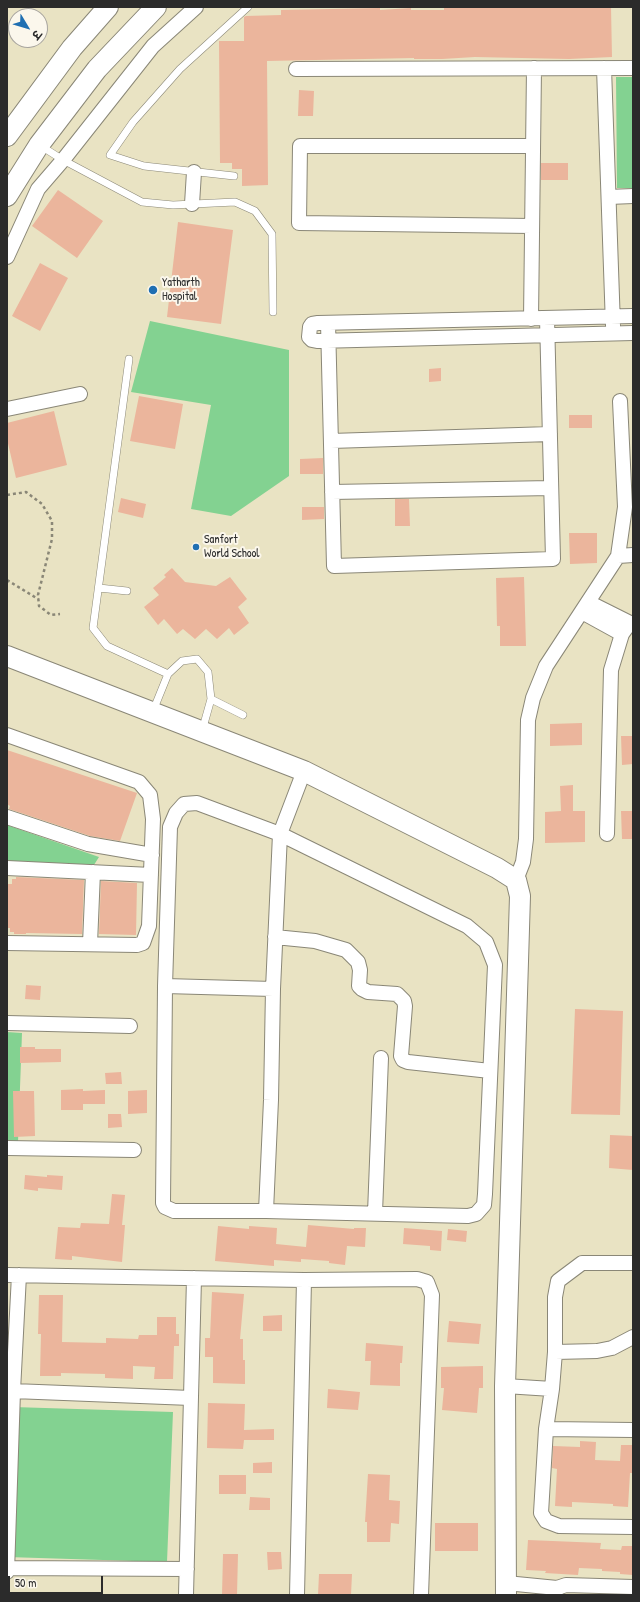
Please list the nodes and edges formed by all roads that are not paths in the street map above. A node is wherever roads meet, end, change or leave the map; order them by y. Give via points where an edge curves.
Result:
1 (108, 7) edge
2 (156, 7) edge
3 (196, 7) edge
4 (248, 7) edge
5 (534, 68) junction
6 (604, 68) junction
7 (633, 68) edge
8 (296, 69) dead end
9 (7, 136) edge
10 (39, 145) junction
11 (533, 146) junction
12 (63, 160) junction
13 (194, 172) junction
14 (234, 176) dead end
15 (7, 196) edge
16 (609, 196) junction
17 (633, 196) edge
18 (192, 204) junction
19 (532, 226) junction
20 (7, 257) edge
21 (273, 312) dead end
22 (633, 316) edge
23 (613, 317) junction
24 (531, 318) junction
25 (548, 318) junction
26 (328, 323) junction
27 (614, 333) junction
28 (633, 333) edge
29 (547, 335) junction
30 (328, 340) junction
31 (129, 359) dead end
32 (80, 394) dead end
33 (620, 401) dead end
34 (7, 409) edge
35 (550, 434) junction
36 (331, 440) junction
37 (629, 482) edge
38 (551, 488) junction
39 (332, 492) junction
40 (633, 555) edge
41 (618, 556) junction
42 (99, 588) junction
43 (127, 591) dead end
44 (585, 607) junction
45 (632, 624) edge
46 (622, 634) junction
47 (7, 656) edge
48 (168, 674) junction
49 (212, 700) junction
50 (153, 712) junction
51 (243, 715) dead end
52 (202, 731) junction
53 (7, 735) edge
54 (304, 771) junction
55 (7, 817) edge
56 (280, 834) junction
57 (607, 834) dead end
58 (152, 855) junction
59 (7, 868) edge
60 (93, 872) junction
61 (151, 875) junction
62 (516, 880) junction
63 (275, 937) junction
64 (7, 943) edge
65 (90, 944) junction
66 (165, 986) junction
67 (273, 989) junction
68 (7, 1023) edge
69 (130, 1026) dead end
70 (381, 1058) dead end
71 (490, 1071) junction
72 (7, 1148) edge
73 (134, 1150) dead end
74 (266, 1211) junction
75 (375, 1213) junction
76 (633, 1263) edge
77 (13, 1275) edge
78 (194, 1278) junction
79 (304, 1280) junction
80 (633, 1336) edge
81 (555, 1352) junction
82 (505, 1386) junction
83 (552, 1389) junction
84 (13, 1391) junction
85 (191, 1398) junction
86 (546, 1429) junction
87 (633, 1430) edge
88 (9, 1479) edge
89 (8, 1501) edge
90 (633, 1527) edge
91 (7, 1568) edge
92 (187, 1569) junction
93 (7, 1572) edge
94 (633, 1587) edge
95 (506, 1589) edge
96 (556, 1591) edge
97 (186, 1595) edge
98 (297, 1595) edge
99 (421, 1595) edge

1 - 9 street via 72,48
2 - 10 street via 97,69
3 - 12 street via 153,46
4 - 13 lane via 180,69 133,122 110,155 144,166
5 - 6 street
5 - 8 street
5 - 11 street
6 - 7 street
6 - 16 street
10 - 12 lane
10 - 15 street
11 - 19 street
11 - 19 street via 300,146 299,223
12 - 18 lane via 142,202
12 - 20 street via 38,189
13 - 14 lane
13 - 18 street
16 - 17 street
16 - 23 street
18 - 21 lane via 235,202 255,211 272,234
19 - 24 street
22 - 23 street
23 - 25 street
23 - 27 street
24 - 25 street
24 - 26 street
25 - 29 street
26 - 30 street
26 - 30 street via 312,324 309,337 317,341
27 - 28 street
27 - 29 street
29 - 30 street
29 - 35 street
30 - 36 street
31 - 42 lane
32 - 34 street
33 - 37 street
35 - 36 street
35 - 38 street
36 - 39 street
37 - 41 street
38 - 39 street
38 - 39 street via 553,560 334,566
40 - 41 street
41 - 44 street
42 - 43 lane
42 - 48 lane via 93,628 107,646
44 - 45 street
44 - 46 street
44 - 62 street via 546,666 533,698 528,720 526,839 523,862
45 - 46 street
46 - 57 street via 611,670
47 - 50 street
48 - 49 lane via 182,661 197,659 208,672
48 - 50 lane
49 - 51 lane
49 - 52 lane
50 - 52 street
52 - 54 street
53 - 58 street via 140,782 150,795 153,819
54 - 56 street
54 - 62 street via 498,868
55 - 58 street via 88,844
56 - 63 street
56 - 66 street via 198,803 184,804 176,813 170,827
56 - 71 street via 467,926 486,942 495,965
58 - 61 street
59 - 60 street
60 - 61 street
60 - 65 street
61 - 65 street via 149,926 143,943
62 - 82 street via 520,896
63 - 67 street
63 - 71 street via 315,941 346,950 358,962 359,986 362,989 368,992 398,994 404,1001 401,1056 403,1060
64 - 65 street
66 - 67 street
66 - 74 street via 163,1203 169,1210 174,1211
67 - 74 street
68 - 69 street
70 - 75 street
71 - 75 street via 485,1194 484,1206 480,1211 468,1216
72 - 73 street
74 - 75 street
76 - 81 street via 582,1263 558,1281 555,1297
77 - 78 street
77 - 84 street
78 - 79 street
78 - 85 street
79 - 98 street
79 - 99 street via 417,1279 427,1282 432,1295
80 - 81 street via 612,1348
81 - 83 street
82 - 83 street
82 - 95 street
83 - 86 street
84 - 85 street
84 - 88 street
85 - 92 street
86 - 87 street
86 - 90 street via 541,1513 546,1520 559,1526
88 - 89 street
89 - 91 street
91 - 92 street
91 - 93 street
92 - 97 street
94 - 96 street via 566,1584
95 - 96 street

